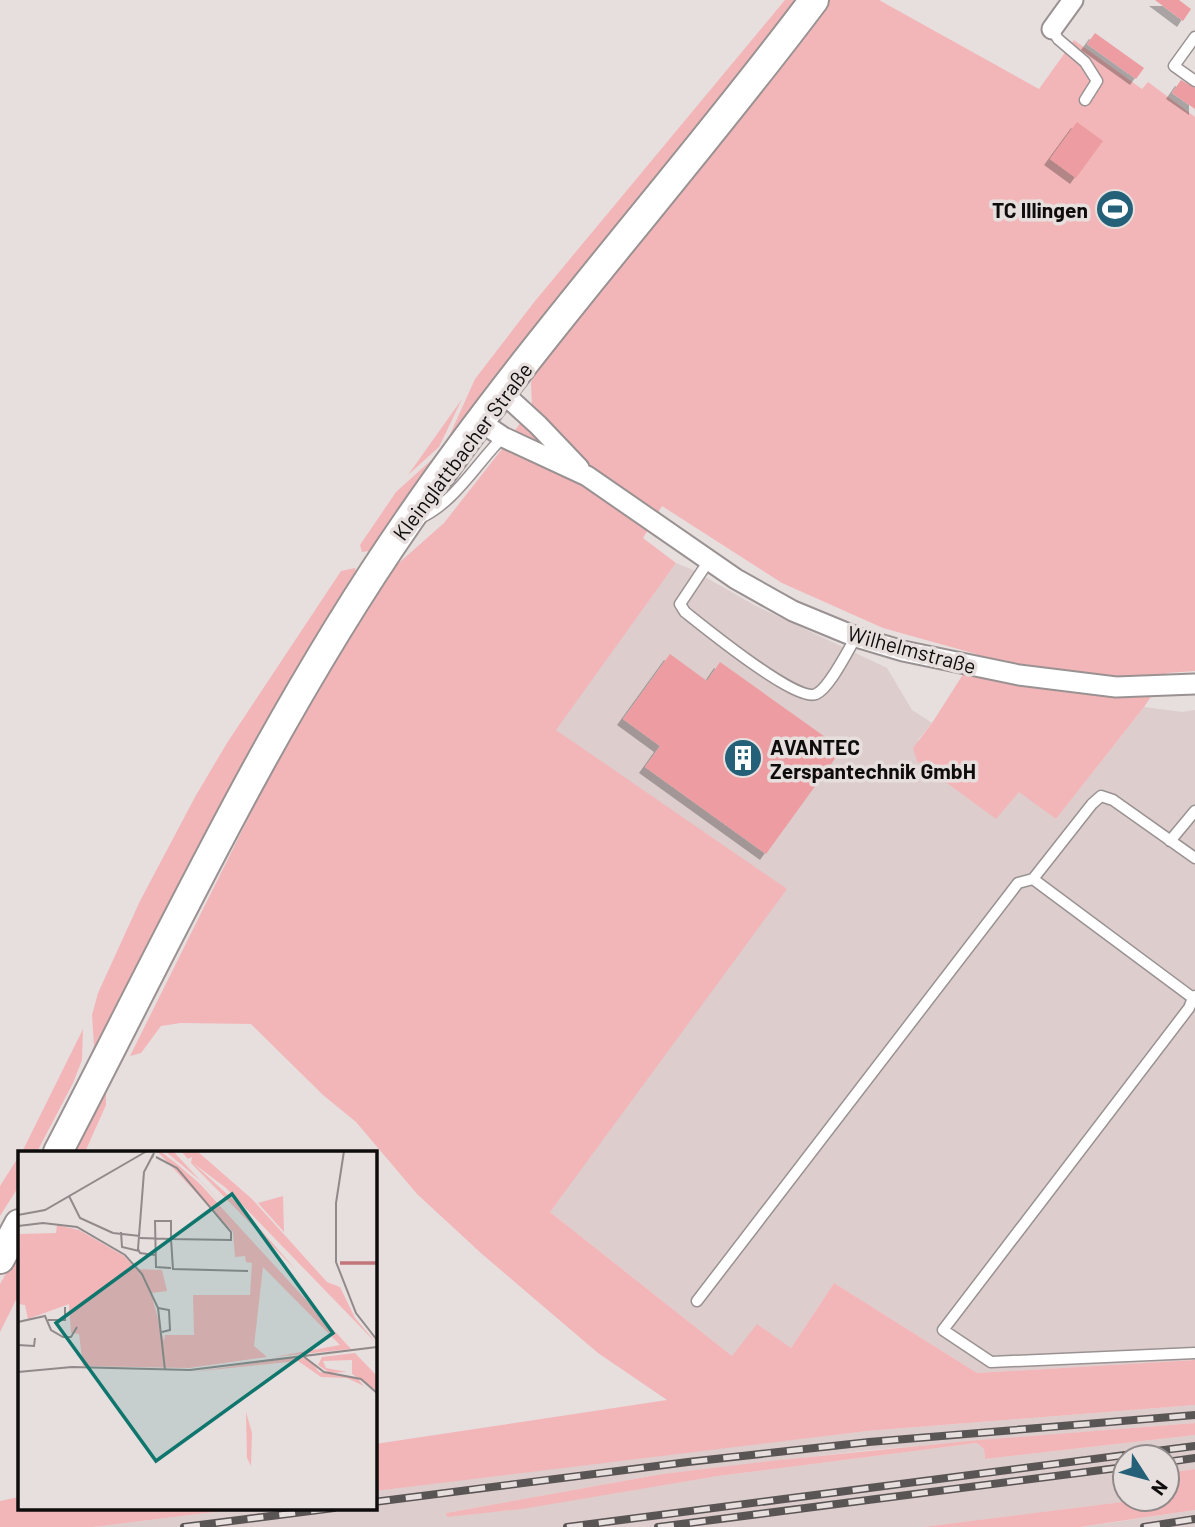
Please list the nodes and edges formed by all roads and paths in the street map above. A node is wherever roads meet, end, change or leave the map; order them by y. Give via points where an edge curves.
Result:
1 (814, 0) edge
2 (1073, 0) edge
3 (1052, 29) joint
4 (1195, 37) edge
5 (1195, 81) edge
6 (1085, 100) dead end
7 (503, 394) junction
8 (492, 430) junction
9 (587, 476) junction
10 (708, 562) junction
11 (856, 637) junction
12 (1195, 684) edge
13 (1195, 811) edge
14 (1170, 841) junction
15 (1195, 858) edge
16 (1033, 879) junction
17 (1194, 998) edge
18 (59, 1151) edge
19 (697, 1301) dead end
20 (1195, 1353) edge

1 - 7 street, Kleinglattbacher Straße
2 - 3 street
3 - 6 lane via 1097,81
4 - 5 lane via 1174,66
7 - 8 street, Kleinglattbacher Straße
7 - 9 street, Wilhelmstraße
8 - 9 street, Wilhelmstraße
8 - 18 street, Kleinglattbacher Straße via 407,523 288,711
9 - 10 street, Wilhelmstraße
10 - 11 street, Wilhelmstraße via 793,611
10 - 11 lane via 680,604 685,612 776,680 804,695 815,695 825,687
11 - 12 street, Wilhelmstraße via 1019,675 1116,687
13 - 14 lane
14 - 15 lane
14 - 16 lane via 1101,796
16 - 17 lane
16 - 19 lane via 1018,883
17 - 20 lane via 943,1330 991,1362

